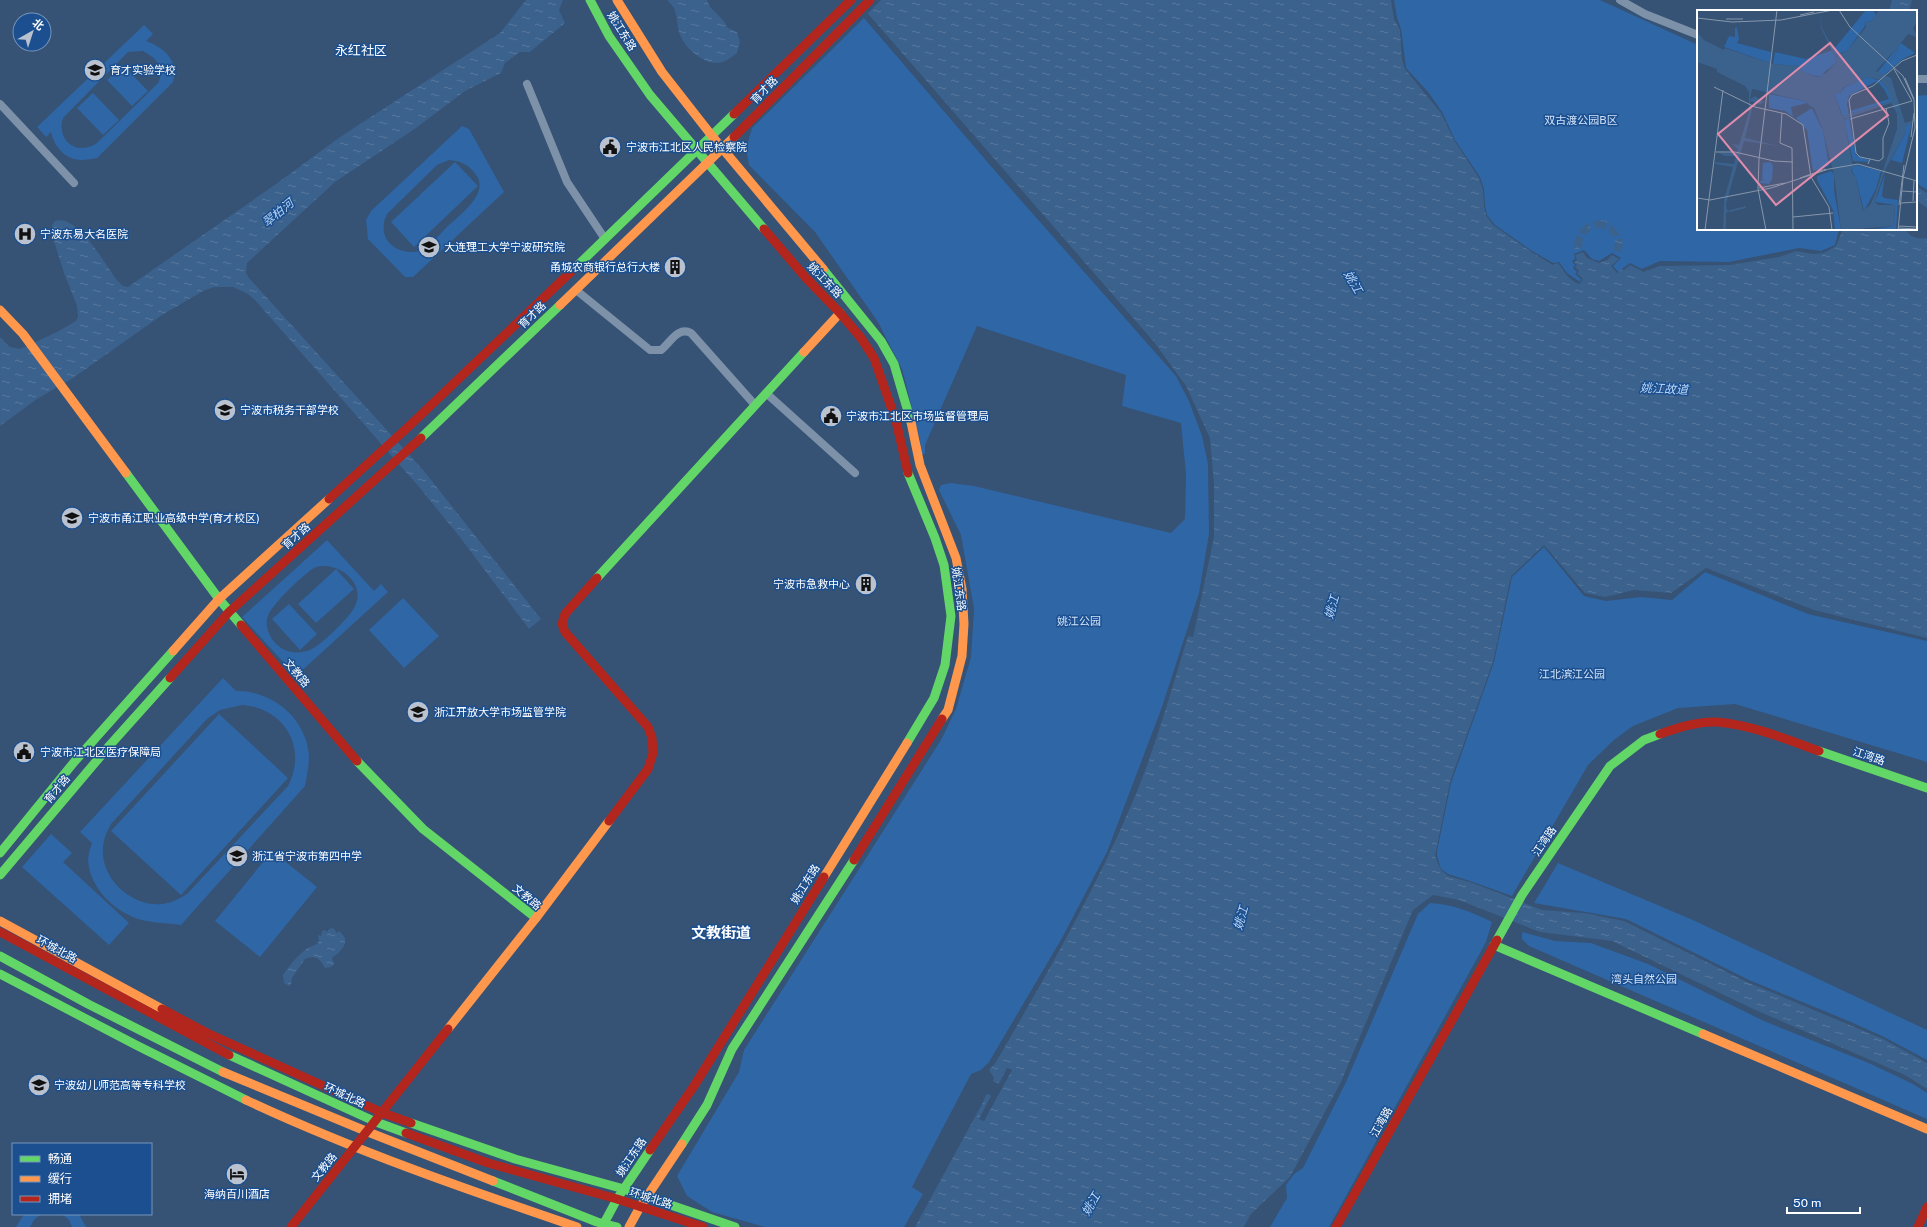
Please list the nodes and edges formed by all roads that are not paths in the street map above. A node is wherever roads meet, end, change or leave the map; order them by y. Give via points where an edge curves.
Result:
1 (590, 0) edge
2 (617, 0) edge
3 (851, 0) edge
4 (870, 0) edge
5 (1620, 0) edge
6 (1697, 35) edge
7 (527, 84) dead end
8 (0, 104) edge
9 (712, 136) junction
10 (723, 148) junction
11 (697, 151) junction
12 (707, 164) junction
13 (74, 183) dead end
14 (606, 239) junction
15 (576, 290) junction
16 (0, 310) edge
17 (840, 313) junction
18 (766, 393) junction
19 (755, 405) junction
20 (855, 473) dead end
21 (219, 599) junction
22 (229, 612) junction
23 (1927, 788) edge
24 (0, 853) edge
25 (0, 875) edge
26 (536, 918) junction
27 (0, 921) edge
28 (0, 932) edge
29 (1494, 945) junction
30 (0, 956) edge
31 (0, 974) edge
32 (383, 1113) junction
33 (376, 1122) junction
34 (1927, 1129) edge
35 (368, 1132) junction
36 (356, 1147) junction
37 (624, 1189) junction
38 (646, 1197) junction
39 (617, 1199) junction
40 (640, 1207) junction
41 (1927, 1207) edge
42 (601, 1224) edge
43 (291, 1227) edge
44 (578, 1227) edge
45 (617, 1227) edge
46 (629, 1227) edge
47 (703, 1227) edge
48 (735, 1227) edge
49 (1336, 1227) edge
50 (1918, 1227) edge

1 - 11 main road, 姚江东路 via 609,36 650,95
2 - 9 main road, 姚江东路 via 662,72
3 - 9 main road, 育才路
4 - 10 main road, 育才路
5 - 6 street via 1645,14
7 - 14 street via 568,182
8 - 13 street
9 - 10 main road, 姚江东路
9 - 11 main road, 育才路
10 - 12 main road, 育才路
10 - 38 main road, 姚江东路 via 836,284 894,364 920,465 956,558 962,589 962,656 948,710 732,1048 707,1105
11 - 12 main road, 姚江东路
11 - 14 main road, 育才路
12 - 15 main road, 育才路
12 - 17 main road, 姚江东路 via 806,278
14 - 21 main road, 育才路 via 406,429
15 - 19 street via 650,350 661,350 681,331 691,333
15 - 22 main road, 育才路 via 386,472
16 - 21 main road via 23,334
17 - 18 main road
17 - 37 main road, 姚江东路 via 874,358 896,421 906,468 944,565 951,616 945,665 934,698 893,767 694,1086
18 - 19 main road
18 - 20 street
19 - 26 main road via 565,614 562,624 565,632 648,727 654,739 654,756 639,783
21 - 22 main road
21 - 24 main road, 育才路 via 75,761
22 - 25 main road, 育才路 via 110,745
22 - 26 main road, 文教路 via 352,756 423,829
23 - 29 main road, 江湾路 via 1759,730 1716,722 1680,728 1644,740 1610,766 1522,895
26 - 32 main road, 文教路
27 - 32 main road via 207,1033
28 - 33 main road, 环城北路 via 216,1049
29 - 34 main road
29 - 49 main road, 江湾路
30 - 35 main road via 88,1004 226,1073
31 - 36 main road via 274,1113
32 - 33 main road, 文教路
32 - 37 main road via 515,1159
33 - 35 main road, 文教路
33 - 39 main road, 环城北路 via 488,1163
35 - 36 main road, 文教路
35 - 42 main road
36 - 43 main road, 文教路
36 - 44 main road via 499,1202
37 - 38 main road
37 - 39 main road, 姚江东路
38 - 40 main road, 姚江东路
38 - 48 main road
39 - 40 main road, 环城北路
39 - 42 main road, 姚江东路
40 - 46 main road, 姚江东路
40 - 47 main road, 环城北路
41 - 50 main road
42 - 44 main road
42 - 45 main road

